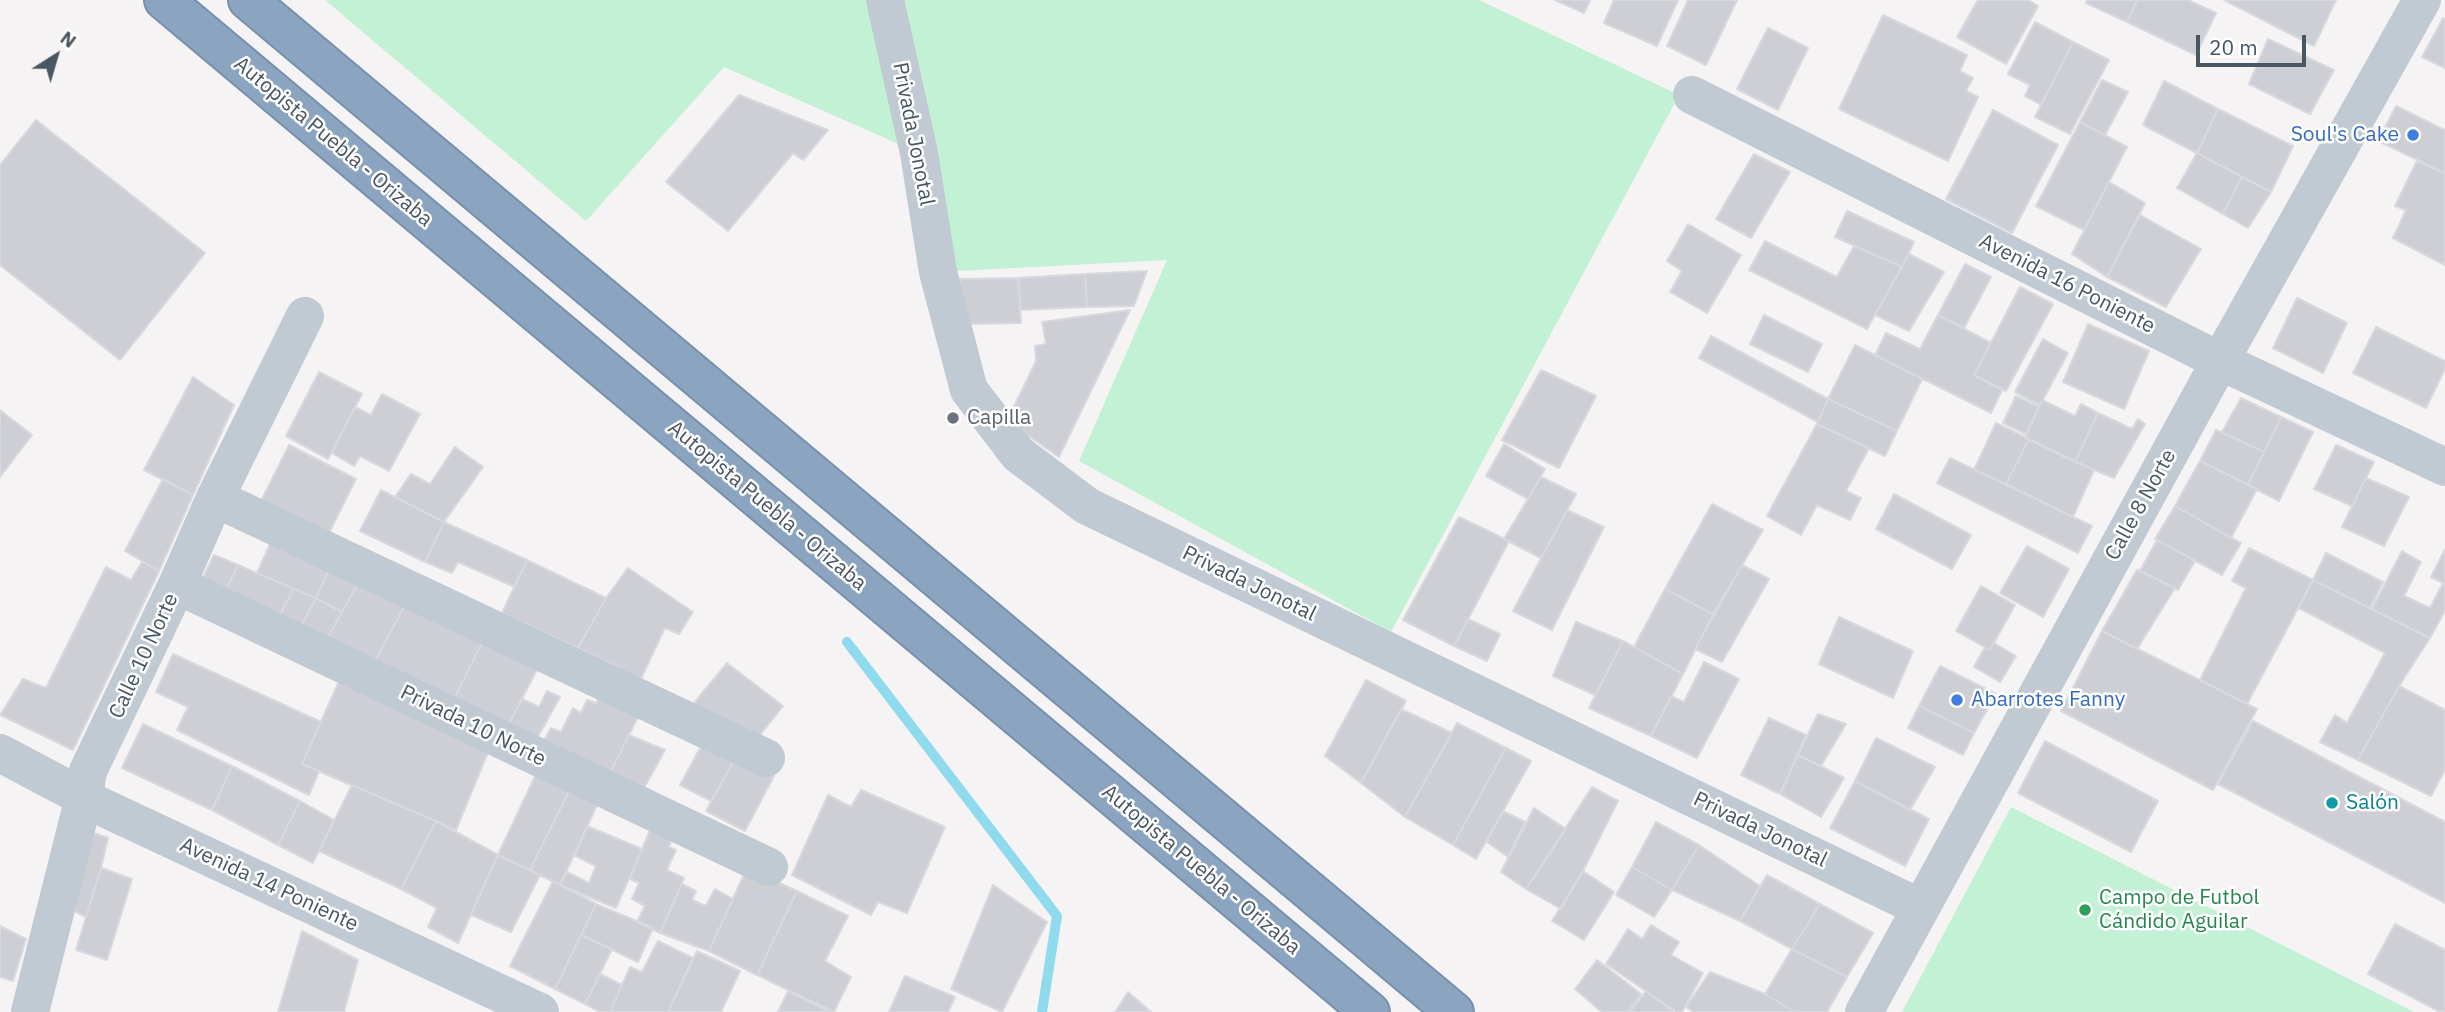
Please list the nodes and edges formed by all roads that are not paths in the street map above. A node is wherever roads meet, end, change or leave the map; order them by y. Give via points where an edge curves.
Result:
1 (164, 0) edge
2 (248, 0) edge
3 (885, 0) edge
4 (2421, 0) edge
5 (1692, 95) dead end
6 (305, 316) dead end
7 (2220, 360) junction
8 (2445, 467) edge
9 (215, 498) junction
10 (177, 585) junction
11 (0, 753) edge
12 (766, 758) dead end
13 (84, 797) junction
14 (769, 867) dead end
15 (1921, 908) junction
16 (30, 1012) edge
17 (540, 1012) edge
18 (1370, 1012) edge
19 (1454, 1012) edge
20 (1864, 1012) edge

1 - 18 highway, Autopista Puebla - Orizaba
2 - 19 highway
3 - 15 street, Privada Jonotal via 919,153 938,272 969,390 1018,454 1087,506
4 - 7 street, Calle 8 Norte
5 - 7 street, Avenida 16 Poniente
6 - 9 street, Calle 10 Norte
7 - 8 street, Avenida 16 Poniente
7 - 15 street, Calle 8 Norte
9 - 10 street, Calle 10 Norte
9 - 12 street
10 - 13 street, Calle 10 Norte via 89,771
10 - 14 street, Privada 10 Norte
11 - 13 street, Avenida 14 Poniente
13 - 16 street, Calle 10 Norte
13 - 17 street, Avenida 14 Poniente
15 - 20 street, Calle 8 Norte

